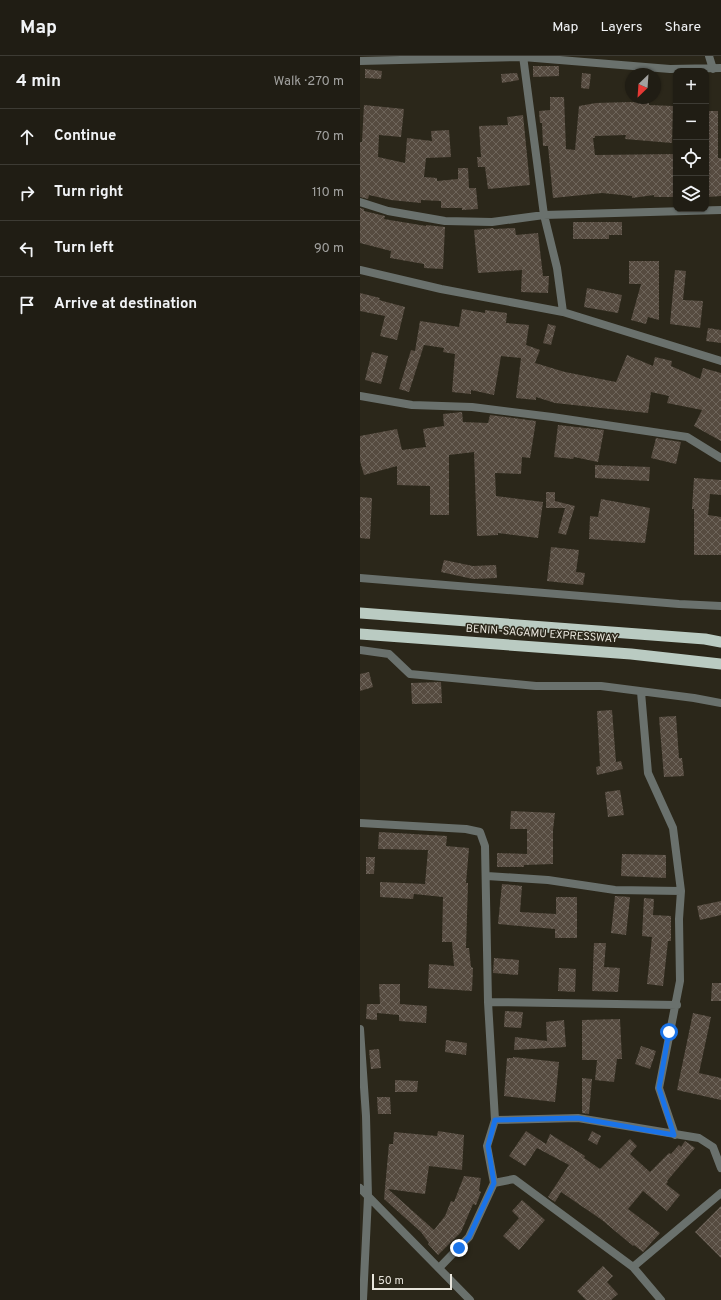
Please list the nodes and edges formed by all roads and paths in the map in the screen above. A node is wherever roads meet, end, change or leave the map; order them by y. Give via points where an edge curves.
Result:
1 (523, 56) edge
2 (709, 56) edge
3 (393, 58) edge
4 (360, 61) edge
5 (717, 68) edge
6 (360, 202) edge
7 (721, 210) edge
8 (544, 215) junction
9 (360, 270) edge
10 (562, 312) junction
11 (721, 361) edge
12 (360, 396) edge
13 (721, 458) edge
14 (360, 578) edge
15 (721, 606) edge
16 (360, 613) edge
17 (360, 634) edge
18 (721, 642) edge
19 (360, 650) edge
20 (721, 664) edge
21 (641, 692) junction
22 (721, 704) edge
23 (360, 823) edge
24 (486, 876) junction
25 (681, 891) junction
26 (488, 1002) junction
27 (677, 1005) junction
28 (360, 1029) edge
29 (495, 1120) junction
30 (674, 1135) junction
31 (721, 1168) edge
32 (494, 1183) junction
33 (360, 1188) edge
34 (721, 1193) edge
35 (368, 1196) junction
36 (633, 1267) junction
37 (439, 1268) junction
38 (363, 1300) edge
39 (470, 1300) edge
40 (661, 1300) edge

1 - 3 street
1 - 5 street via 662,68
1 - 8 street
2 - 5 street
3 - 4 street
6 - 8 street via 388,211 445,221 492,222
7 - 8 street
8 - 10 street via 557,268
9 - 10 street via 441,289
10 - 11 street
12 - 13 street via 412,405 472,407 552,417 687,437
14 - 15 street
16 - 18 highway, BENIN-SAGAMU EXPRESSWAY
17 - 20 highway, BENIN-SAGAMU EXPRESSWAY via 631,654
19 - 21 street via 390,654 410,674 536,686 601,686
21 - 22 street
21 - 25 street via 648,773 673,828
23 - 24 street via 480,832 485,846
24 - 25 street via 548,880 615,890
24 - 26 street
25 - 27 street via 680,981
26 - 27 street
26 - 29 street
27 - 30 street via 669,1032 659,1088
28 - 35 street
29 - 30 street via 578,1118
29 - 32 street via 488,1146
30 - 31 street via 699,1138 713,1148
32 - 36 street via 514,1179
32 - 37 street via 469,1237
33 - 35 street
34 - 36 street
35 - 37 street
35 - 38 street
36 - 40 street
37 - 39 street

